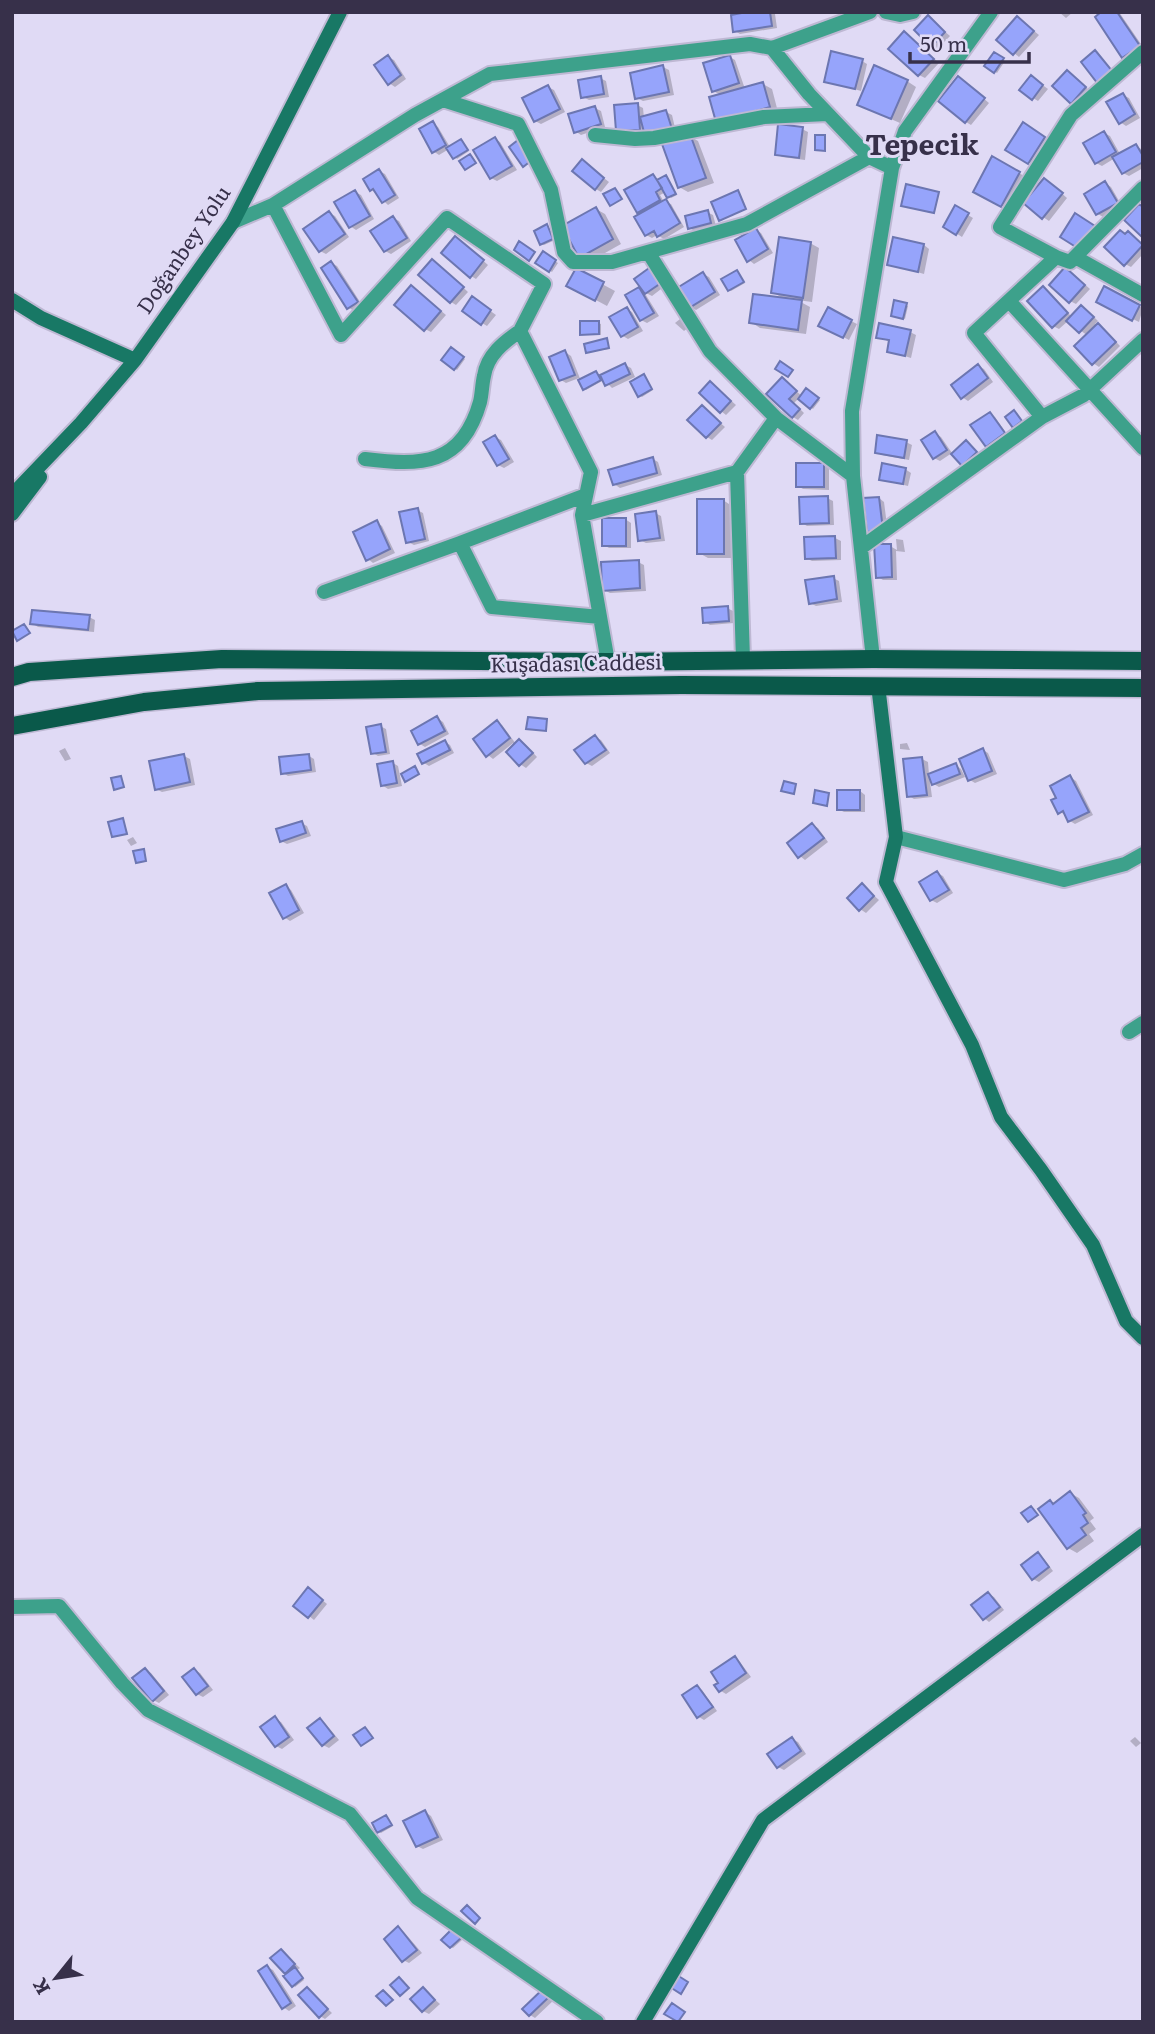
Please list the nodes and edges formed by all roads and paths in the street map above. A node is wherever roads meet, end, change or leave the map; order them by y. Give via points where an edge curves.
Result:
1 (340, 12) edge
2 (870, 12) edge
3 (886, 12) edge
4 (913, 12) edge
5 (991, 12) edge
6 (772, 48) junction
7 (1143, 52) edge
8 (443, 100) junction
9 (827, 114) junction
10 (596, 135) dead end
11 (869, 157) junction
12 (892, 168) junction
13 (1143, 188) edge
14 (273, 205) junction
15 (233, 222) junction
16 (648, 252) junction
17 (1056, 257) junction
18 (1075, 257) junction
19 (1143, 295) edge
20 (12, 300) edge
21 (1009, 301) junction
22 (520, 331) junction
23 (1143, 340) edge
24 (135, 360) junction
25 (1088, 391) junction
26 (1042, 416) junction
27 (776, 418) junction
28 (81, 423) junction
29 (1143, 448) edge
30 (365, 459) dead end
31 (737, 472) junction
32 (853, 476) junction
33 (12, 495) edge
34 (586, 495) junction
35 (12, 514) edge
36 (582, 515) junction
37 (460, 543) junction
38 (862, 547) junction
39 (324, 592) dead end
40 (600, 617) junction
41 (743, 659) junction
42 (873, 659) junction
43 (1143, 661) edge
44 (608, 662) junction
45 (18, 672) edge
46 (878, 685) junction
47 (1143, 688) edge
48 (12, 726) edge
49 (896, 837) junction
50 (1143, 854) edge
51 (1143, 1023) edge
52 (1129, 1032) dead end
53 (1143, 1338) edge
54 (1143, 1535) edge
55 (12, 1607) edge
56 (597, 2022) edge
57 (643, 2022) edge

1 - 15 street, Doğanbey Yolu
2 - 6 street
3 - 4 street
5 - 12 street via 905,131
6 - 8 street via 750,44 491,74
6 - 9 street
7 - 17 street via 1071,116 1000,227
8 - 14 street
8 - 16 street via 518,124 551,190 564,252 573,262 612,262
9 - 10 street via 764,117 654,138
9 - 11 street
11 - 12 street
11 - 16 street via 747,223
12 - 32 street via 852,411
13 - 18 street
14 - 15 street
14 - 22 street via 341,335 447,218 544,284
15 - 24 street, Doğanbey Yolu
16 - 27 street via 710,351
17 - 18 street via 1070,262
17 - 21 street
18 - 19 street
20 - 24 street
21 - 25 street
21 - 26 street via 974,333
22 - 30 street via 499,346 484,372 480,402 468,432 446,454 405,464
22 - 34 street via 591,472
23 - 25 street
24 - 28 street, Doğanbey Yolu
25 - 26 street
25 - 29 street
26 - 38 street
27 - 31 street
27 - 32 street
28 - 33 street
28 - 35 street
31 - 36 street
31 - 41 street
32 - 38 street
34 - 36 street
34 - 37 street
36 - 40 street
37 - 39 street
37 - 40 street via 492,607
38 - 42 street
40 - 44 street
41 - 42 main road, Kuşadası Caddesi
41 - 44 main road, Kuşadası Caddesi
42 - 43 main road, Kuşadası Caddesi
44 - 45 main road, Kuşadası Caddesi via 222,659
46 - 47 main road, Kuşadası Caddesi
46 - 48 main road, Kuşadası Caddesi via 258,691 144,702
46 - 49 street
49 - 50 street via 1064,880 1125,864
49 - 53 street via 886,882 972,1045 1001,1117 1093,1245 1126,1321
51 - 52 street
54 - 57 street via 763,1820
55 - 56 street via 59,1606 148,1710 351,1814 416,1898

